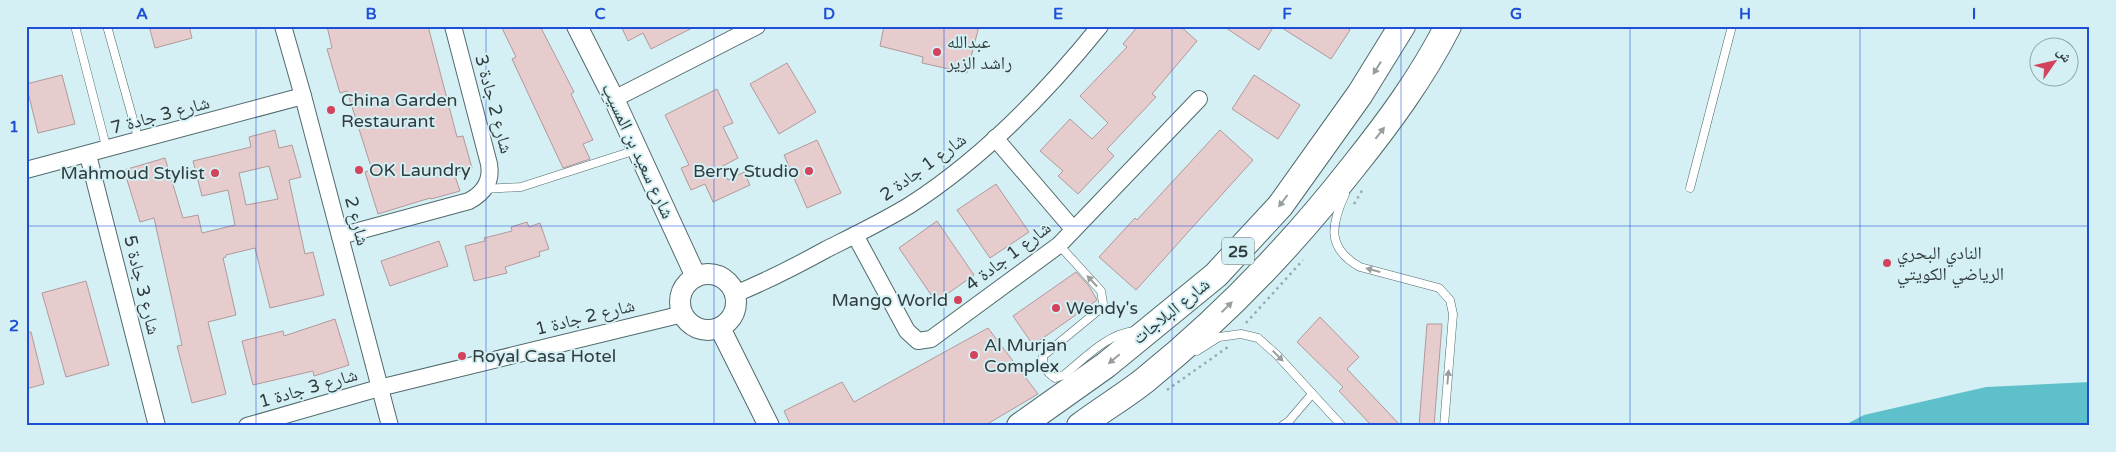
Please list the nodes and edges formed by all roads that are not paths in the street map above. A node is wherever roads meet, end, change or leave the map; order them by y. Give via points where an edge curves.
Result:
1 (75, 26) edge
2 (107, 26) edge
3 (283, 26) edge
4 (453, 26) edge
5 (577, 26) edge
6 (757, 26) edge
7 (1100, 26) edge
8 (1448, 26) edge
9 (1732, 26) edge
10 (1393, 32) edge
11 (304, 96) junction
12 (614, 99) junction
13 (1199, 99) dead end
14 (995, 138) junction
15 (139, 141) junction
16 (107, 150) junction
17 (637, 150) junction
18 (88, 155) junction
19 (1363, 155) junction
20 (26, 170) edge
21 (1690, 188) dead end
22 (484, 189) junction
23 (1074, 230) junction
24 (855, 235) junction
25 (340, 236) junction
26 (1059, 245) junction
27 (696, 277) junction
28 (735, 294) junction
29 (683, 314) junction
30 (720, 328) junction
31 (1149, 330) junction
32 (1143, 381) junction
33 (380, 388) junction
34 (1312, 394) junction
35 (266, 423) edge
36 (157, 426) edge
37 (247, 426) edge
38 (390, 426) edge
39 (769, 426) edge
40 (1020, 426) edge
41 (1080, 426) edge
42 (1282, 426) edge
43 (1342, 426) edge
44 (1444, 426) edge

1 - 16 lane
2 - 15 lane
3 - 11 street, شارع 2
4 - 22 street, شارع 2 جادة 3 via 489,164 490,177
5 - 12 street, شارع سعيد بن المسيب
6 - 12 street
7 - 14 street, شارع 1 جادة 2 via 1040,96
19 -> 8 main road, شارع البلاجات / 25 via 1405,99
9 - 21 lane
10 -> 31 main road, شارع البلاجات / 25 via 1360,94 1280,206 1216,275
11 - 15 street, شارع 3 جادة 7
11 - 25 street, شارع 2
12 - 17 street, شارع سعيد بن المسيب
13 - 23 street, شارع 1 جادة 4
14 - 23 street, شارع 1 جادة 4
14 - 24 street, شارع 1 جادة 2 via 910,205
15 - 16 street, شارع 3 جادة 7
16 - 18 street, شارع 3 جادة 7
17 - 22 lane via 521,187
17 - 27 street, شارع سعيد بن المسيب
18 - 20 street, شارع 3 جادة 7
18 - 36 street, شارع 3 جادة 5
32 -> 19 main road, شارع البلاجات / 25 via 1260,275
44 -> 19 lane via 1453,314 1450,300 1439,288 1360,267 1348,260 1334,236 1334,218
22 - 25 street via 469,200
23 - 26 street, شارع 1 جادة 4
24 - 26 street, شارع 1 جادة 4 via 907,331 918,342 931,339
24 - 28 street, شارع 1 جادة 2 via 769,281
25 - 33 street, شارع 2
31 -> 26 lane via 1122,332 1064,375 1055,378 1048,373 1043,356 1100,309 1103,302 1101,291
27 - 28 street via 712,274 720,277
27 - 29 street via 682,292
28 - 30 street via 732,317
29 - 30 street via 698,329
29 - 33 street, شارع 2 جادة 1
30 - 39 street
31 -> 40 main road, شارع البلاجات / 25
32 -> 34 lane via 1219,337 1241,334 1258,338 1278,355
32 - 41 main road, شارع البلاجات / 25
33 - 35 street, شارع 3 جادة 1
33 - 38 street, شارع 2
34 - 42 lane
34 - 43 lane
35 - 37 street, شارع 3 جادة 1

